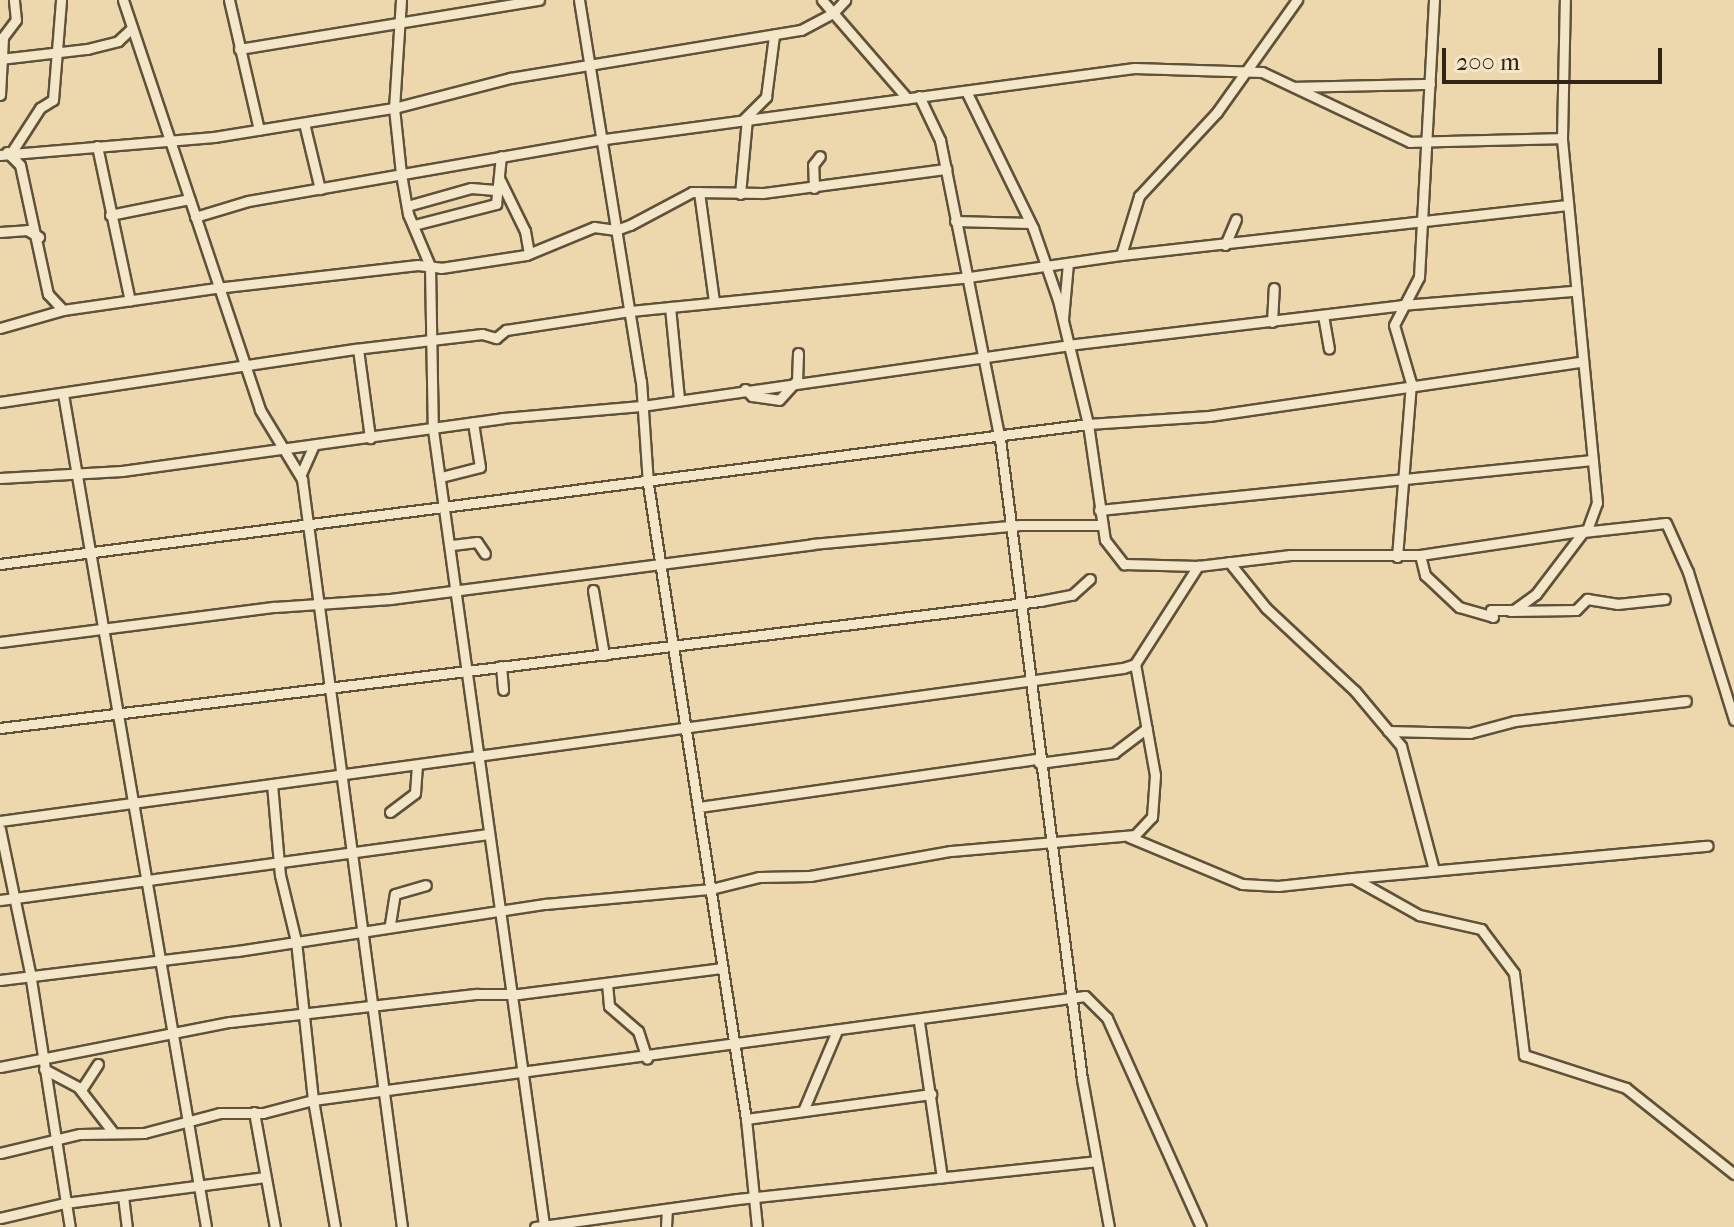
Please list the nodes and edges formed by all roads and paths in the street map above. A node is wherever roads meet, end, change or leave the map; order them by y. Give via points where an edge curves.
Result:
1 (14, 0) edge
2 (61, 0) edge
3 (123, 0) edge
4 (229, 0) edge
5 (401, 0) edge
6 (539, 0) edge
7 (579, 0) edge
8 (822, 0) edge
9 (845, 0) edge
10 (1297, 0) edge
11 (1434, 0) edge
12 (1565, 0) edge
13 (833, 13) junction
14 (400, 26) junction
15 (132, 28) junction
16 (774, 35) junction
17 (239, 49) junction
18 (58, 53) junction
19 (2, 59) edge
20 (592, 64) junction
21 (1245, 68) junction
22 (1430, 84) junction
23 (1295, 87) junction
24 (966, 91) junction
25 (0, 95) edge
26 (919, 96) junction
27 (907, 98) junction
28 (394, 108) junction
29 (745, 120) junction
30 (304, 123) junction
31 (259, 130) junction
32 (1562, 138) junction
33 (170, 139) junction
34 (605, 139) junction
35 (1428, 143) junction
36 (97, 146) junction
37 (4, 153) edge
38 (501, 156) junction
39 (820, 156) dead end
40 (946, 169) junction
41 (401, 174) junction
42 (499, 178) junction
43 (814, 188) junction
44 (320, 189) junction
45 (495, 190) junction
46 (699, 192) junction
47 (740, 194) junction
48 (189, 199) junction
49 (1567, 205) junction
50 (407, 206) junction
51 (110, 215) junction
52 (195, 217) junction
53 (1236, 219) dead end
54 (955, 221) junction
55 (1030, 223) junction
56 (1424, 223) junction
57 (414, 225) junction
58 (616, 230) junction
59 (0, 232) edge
60 (39, 237) junction
61 (1225, 245) junction
62 (529, 254) junction
63 (1121, 255) junction
64 (1068, 263) junction
65 (430, 266) junction
66 (1047, 267) junction
67 (969, 277) junction
68 (216, 288) junction
69 (1274, 288) dead end
70 (1573, 291) junction
71 (130, 301) junction
72 (714, 302) junction
73 (1402, 305) junction
74 (670, 307) junction
75 (63, 310) junction
76 (630, 311) junction
77 (1323, 315) junction
78 (1062, 322) junction
79 (1272, 322) junction
80 (0, 328) edge
81 (428, 341) junction
82 (1068, 345) junction
83 (1329, 348) dead end
84 (358, 349) junction
85 (798, 353) dead end
86 (984, 356) junction
87 (1581, 362) junction
88 (245, 365) junction
89 (796, 382) junction
90 (1411, 383) junction
91 (745, 389) junction
92 (63, 394) junction
93 (679, 399) junction
94 (0, 402) edge
95 (642, 406) junction
96 (473, 423) junction
97 (1088, 424) junction
98 (433, 430) junction
99 (370, 438) junction
100 (1000, 439) junction
101 (314, 445) junction
102 (280, 447) junction
103 (1592, 460) junction
104 (80, 472) junction
105 (301, 474) junction
106 (441, 477) junction
107 (0, 478) edge
108 (1402, 479) junction
109 (648, 484) junction
110 (446, 508) junction
111 (1099, 510) junction
112 (1101, 525) junction
113 (1009, 526) junction
114 (309, 527) junction
115 (1583, 532) junction
116 (452, 545) junction
117 (94, 551) junction
118 (485, 554) dead end
119 (1420, 555) junction
120 (1397, 557) junction
121 (1229, 562) junction
122 (0, 564) edge
123 (663, 564) junction
124 (1198, 566) junction
125 (1090, 579) dead end
126 (458, 588) junction
127 (593, 590) dead end
128 (1665, 599) dead end
129 (320, 603) junction
130 (1018, 604) junction
131 (1491, 610) junction
132 (105, 628) junction
133 (0, 642) edge
134 (673, 645) junction
135 (604, 655) junction
136 (1135, 664) junction
137 (501, 666) junction
138 (466, 669) junction
139 (1030, 680) junction
140 (328, 685) junction
141 (503, 690) dead end
142 (1686, 701) dead end
143 (120, 711) junction
144 (1734, 720) edge
145 (0, 728) edge
146 (685, 728) junction
147 (1147, 728) junction
148 (1388, 731) junction
149 (478, 757) junction
150 (1039, 761) junction
151 (417, 765) junction
152 (340, 775) junction
153 (272, 784) junction
154 (135, 801) junction
155 (699, 807) junction
156 (390, 812) dead end
157 (0, 821) edge
158 (0, 829) edge
159 (488, 834) junction
160 (1129, 837) junction
161 (1049, 845) junction
162 (1708, 846) dead end
163 (348, 854) junction
164 (281, 866) junction
165 (1434, 870) junction
166 (1353, 878) junction
167 (146, 880) junction
168 (426, 885) dead end
169 (711, 889) junction
170 (13, 899) junction
171 (0, 900) edge
172 (499, 912) junction
173 (390, 924) junction
174 (359, 929) junction
175 (296, 941) junction
176 (161, 959) junction
177 (722, 968) junction
178 (30, 973) junction
179 (0, 980) edge
180 (607, 983) junction
181 (511, 995) junction
182 (1073, 997) junction
183 (370, 1005) junction
184 (302, 1016) junction
185 (919, 1022) junction
186 (836, 1033) junction
187 (171, 1034) junction
188 (734, 1045) junction
189 (647, 1059) junction
190 (43, 1064) junction
191 (98, 1064) dead end
192 (0, 1067) edge
193 (523, 1074) junction
194 (81, 1090) junction
195 (382, 1094) junction
196 (931, 1094) junction
197 (313, 1100) junction
198 (803, 1111) junction
199 (254, 1112) junction
200 (746, 1119) junction
201 (188, 1120) junction
202 (112, 1131) junction
203 (56, 1139) junction
204 (0, 1153) edge
205 (1096, 1161) junction
206 (1734, 1174) edge
207 (265, 1177) junction
208 (942, 1177) junction
209 (199, 1187) junction
210 (123, 1196) junction
211 (755, 1197) junction
212 (65, 1203) junction
213 (667, 1210) junction
214 (0, 1218) edge
215 (541, 1226) edge
216 (70, 1227) edge
217 (127, 1227) edge
218 (206, 1227) edge
219 (275, 1227) edge
220 (335, 1227) edge
221 (402, 1227) edge
222 (666, 1227) edge
223 (757, 1227) edge
224 (1109, 1227) edge
225 (1201, 1227) edge

1 - 19 street via 15,26 3,37
2 - 18 street
3 - 15 street
4 - 17 street
5 - 14 street
6 - 14 street
7 - 20 street
8 - 13 street
9 - 13 street
10 - 21 street
11 - 22 street
12 - 32 street
13 - 16 street via 815,25
13 - 27 street
14 - 17 street
14 - 28 street
15 - 18 street via 118,41
15 - 33 street
16 - 20 street
16 - 29 street via 766,97
17 - 31 street
18 - 19 street
18 - 37 street via 53,100 40,108
19 - 25 street
20 - 28 street via 510,78
20 - 34 street
21 - 23 street
21 - 24 street via 1200,73 1134,68
21 - 63 street via 1203,130 1139,196
22 - 23 street
22 - 35 street
23 - 35 street via 1373,128
24 - 26 street
24 - 55 street
26 - 27 street
26 - 40 street via 937,129
27 - 29 street
28 - 30 street
28 - 41 street
29 - 34 street
29 - 47 street
30 - 31 street
30 - 44 street
31 - 33 street
32 - 35 street
32 - 49 street
33 - 36 street
33 - 48 street
34 - 38 street
34 - 58 street
35 - 56 street
36 - 37 street
36 - 51 street
37 - 60 street via 20,165
38 - 41 street
38 - 42 street
39 - 43 street via 813,165
40 - 43 street
40 - 54 street
41 - 44 street
41 - 50 street
42 - 45 street
42 - 62 street via 525,231
43 - 47 street
44 - 52 street
45 - 50 street via 471,188
45 - 57 street via 496,204
46 - 47 street
46 - 58 street via 679,196
46 - 72 street
48 - 51 street
48 - 52 street
49 - 56 street
49 - 70 street
50 - 57 street
51 - 71 street
52 - 68 street
53 - 61 street
54 - 55 street
54 - 67 street
55 - 66 street
56 - 61 street
56 - 73 street via 1419,277
57 - 65 street
58 - 62 street via 594,227
58 - 76 street
59 - 60 street via 27,230
60 - 75 street via 48,294
61 - 63 street
62 - 65 street
63 - 64 street
64 - 66 street
64 - 78 street
65 - 68 street
65 - 81 street
66 - 67 street
66 - 78 street
67 - 72 street
67 - 86 street
68 - 71 street
68 - 88 street
69 - 79 street
70 - 73 street
70 - 87 street
71 - 75 street
72 - 74 street
73 - 77 street
73 - 90 street via 1394,325
74 - 76 street
74 - 93 street
75 - 80 street
76 - 81 street via 506,330 496,338 482,334
76 - 95 street
77 - 79 street
77 - 83 street
78 - 82 street
79 - 82 street
81 - 84 street
81 - 98 street
82 - 86 street
82 - 97 street
84 - 88 street
84 - 99 street
85 - 89 street
86 - 89 street
86 - 100 street
87 - 90 street
87 - 103 street
88 - 92 street
88 - 102 street
89 - 91 street
89 - 91 street via 779,400 752,396
90 - 97 street via 1209,416
90 - 108 street
91 - 93 street
92 - 94 street
92 - 104 street
93 - 95 street
95 - 96 street
95 - 109 street
96 - 98 street
96 - 106 street via 480,467
97 - 100 street
97 - 111 street
98 - 99 street
98 - 106 street
99 - 101 street
100 - 109 street
100 - 113 street
101 - 102 street
101 - 105 street
102 - 104 street
102 - 105 street
103 - 108 street
103 - 115 street via 1596,518
104 - 107 street
104 - 117 street
105 - 114 street
106 - 110 street
108 - 111 street
108 - 120 street
109 - 110 street
109 - 123 street
110 - 114 street
110 - 116 street
111 - 112 street
112 - 113 street
112 - 124 street via 1109,548 1124,564
113 - 123 street
113 - 130 street
114 - 117 street
114 - 129 street
115 - 119 street
115 - 131 street via 1536,594 1514,610
115 - 144 street via 1668,524
116 - 118 street via 477,542
116 - 126 street
117 - 122 street
117 - 132 street
119 - 120 street
119 - 131 street via 1425,575 1459,607 1493,617
120 - 121 street via 1290,555
121 - 124 street
121 - 148 street via 1266,608 1355,691
123 - 126 street
123 - 134 street
124 - 136 street
125 - 130 street via 1072,595
126 - 129 street
126 - 138 street
127 - 135 street
128 - 131 street via 1617,604 1587,599 1576,610
129 - 132 street
129 - 140 street
130 - 134 street
130 - 139 street
132 - 133 street
132 - 143 street
134 - 135 street
134 - 146 street
135 - 137 street
136 - 139 street
136 - 147 street
137 - 138 street
137 - 141 street
138 - 140 street
138 - 149 street
139 - 146 street
139 - 150 street
140 - 143 street
140 - 152 street
142 - 148 street via 1515,721 1470,733
143 - 145 street
143 - 154 street
146 - 149 street
146 - 155 street
147 - 150 street via 1114,753
147 - 160 street via 1155,775 1152,817
148 - 165 street via 1408,756 1421,836
149 - 151 street
149 - 159 street
150 - 155 street
150 - 161 street
151 - 152 street
151 - 156 street via 415,793
152 - 153 street
152 - 163 street
153 - 154 street
153 - 164 street
154 - 157 street
154 - 167 street
155 - 169 street
158 - 170 street
159 - 163 street
159 - 172 street
160 - 161 street
160 - 166 street via 1242,884
161 - 169 street via 951,851 810,876 732,881
161 - 182 street
162 - 165 street
163 - 164 street
163 - 174 street
164 - 167 street
164 - 175 street
165 - 166 street
166 - 206 street via 1419,915 1485,931 1514,973 1524,1055 1602,1076 1626,1088
167 - 170 street
167 - 176 street
168 - 173 street via 395,894
169 - 172 street
169 - 177 street
170 - 171 street
170 - 178 street
172 - 173 street
172 - 181 street
173 - 174 street
174 - 175 street
174 - 183 street
175 - 176 street
175 - 184 street
176 - 178 street
176 - 187 street
177 - 180 street
177 - 188 street
178 - 179 street
178 - 190 street
180 - 181 street
180 - 189 street via 609,1006 638,1031
181 - 183 street
181 - 193 street
182 - 185 street via 1045,1006
182 - 205 street
182 - 225 street via 1091,999 1107,1018
183 - 184 street
183 - 195 street
184 - 187 street
184 - 197 street
185 - 186 street
185 - 196 street
186 - 188 street
186 - 198 street
187 - 190 street
187 - 201 street
188 - 189 street
188 - 200 street
189 - 193 street
190 - 192 street
190 - 194 street
190 - 203 street
191 - 194 street
193 - 195 street
193 - 215 street
194 - 202 street
195 - 197 street
195 - 221 street
196 - 198 street
196 - 208 street
197 - 199 street
197 - 220 street
198 - 200 street
199 - 201 street
199 - 207 street
200 - 211 street
201 - 202 street via 138,1134
201 - 209 street
202 - 203 street
203 - 204 street
203 - 212 street
205 - 208 street
205 - 224 street
207 - 209 street
207 - 219 street
208 - 211 street
209 - 210 street
209 - 218 street
210 - 212 street
210 - 217 street
211 - 213 street
211 - 223 street
212 - 214 street
212 - 216 street
213 - 215 street
213 - 222 street

